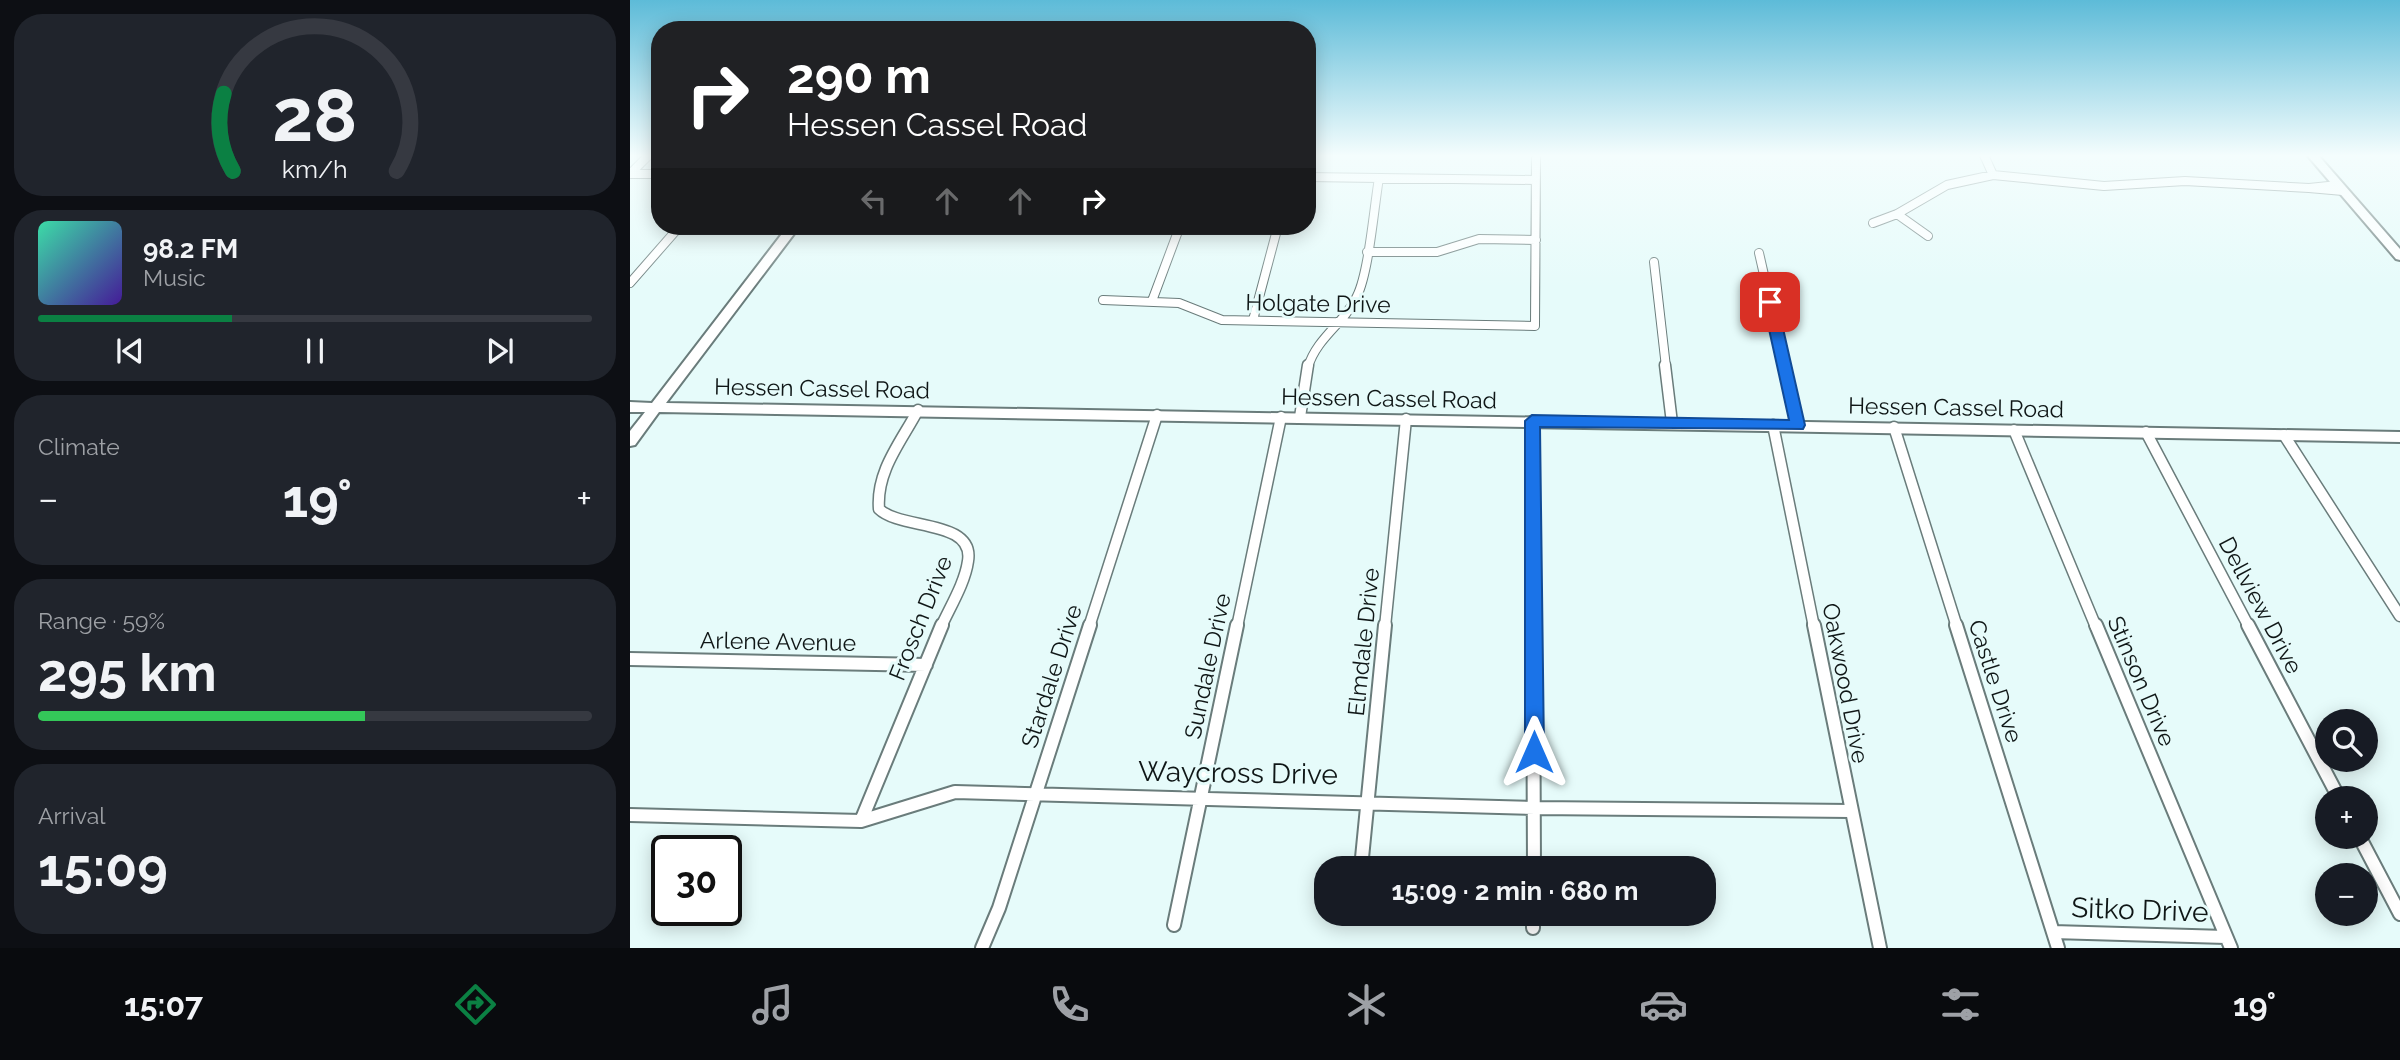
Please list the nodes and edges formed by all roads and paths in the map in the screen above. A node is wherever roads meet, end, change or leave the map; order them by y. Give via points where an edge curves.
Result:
1 (1376, 199) edge
2 (1535, 199) edge
3 (1922, 199) edge
4 (2350, 199) edge
5 (1897, 214) junction
6 (1874, 223) dead end
7 (672, 235) edge
8 (787, 235) edge
9 (1177, 235) edge
10 (1276, 235) edge
11 (1928, 236) dead end
12 (1536, 240) junction
13 (1367, 252) junction
14 (1759, 253) dead end
15 (2400, 256) edge
16 (1654, 262) dead end
17 (630, 284) edge
18 (1103, 300) dead end
19 (1152, 301) junction
20 (1253, 320) junction
21 (1339, 323) junction
22 (630, 407) edge
23 (656, 407) junction
24 (918, 410) junction
25 (1157, 415) junction
26 (1281, 417) junction
27 (1300, 417) junction
28 (1406, 419) junction
29 (1532, 421) junction
30 (1672, 423) junction
31 (1773, 425) junction
32 (1798, 425) junction
33 (1894, 427) junction
34 (2014, 430) junction
35 (2146, 432) junction
36 (2284, 435) junction
37 (2400, 437) edge
38 (630, 441) edge
39 (2400, 616) edge
40 (630, 659) edge
41 (926, 665) junction
42 (2333, 786) edge
43 (1035, 794) junction
44 (1201, 796) junction
45 (1369, 801) junction
46 (1535, 807) junction
47 (1850, 811) junction
48 (630, 815) edge
49 (861, 821) junction
50 (2366, 849) edge
51 (1362, 856) edge
52 (1534, 856) edge
53 (2400, 914) edge
54 (1174, 925) dead end
55 (2053, 932) junction
56 (2228, 942) edge
57 (982, 948) edge
58 (1880, 948) edge
59 (2058, 948) edge

1 - 13 street
2 - 12 street
3 - 5 street
4 - 15 main road
5 - 6 street
5 - 11 street
7 - 17 street
8 - 23 main road
9 - 19 street
10 - 20 street
12 - 13 street via 1479,239 1437,252
12 - 21 street, Holgate Drive via 1535,326
13 - 21 street via 1358,297
14 - 32 street
16 - 30 street
18 - 19 street, Holgate Drive
19 - 20 street, Holgate Drive via 1179,303 1222,320
20 - 21 street, Holgate Drive
21 - 27 street via 1318,343 1307,371
22 - 23 main road, Hessen Cassel Road
23 - 24 main road, Hessen Cassel Road
23 - 38 main road
24 - 25 main road, Hessen Cassel Road
24 - 41 street, Frosch Drive via 882,480 879,505 898,522 959,534 967,545 969,560
25 - 26 main road, Hessen Cassel Road
25 - 43 street, Stardale Drive
26 - 27 main road, Hessen Cassel Road
26 - 44 street, Sundale Drive
27 - 28 main road, Hessen Cassel Road
28 - 29 main road, Hessen Cassel Road
28 - 45 street, Elmdale Drive
29 - 30 main road, Hessen Cassel Road
29 - 46 street
30 - 31 main road, Hessen Cassel Road
31 - 32 main road, Hessen Cassel Road
31 - 47 street, Oakwood Drive
32 - 33 main road, Hessen Cassel Road
33 - 34 main road, Hessen Cassel Road
33 - 55 street, Castle Drive
34 - 35 main road, Hessen Cassel Road
34 - 56 street, Stinson Drive
35 - 36 main road, Hessen Cassel Road
35 - 42 street, Dellview Drive
36 - 37 main road, Hessen Cassel Road
36 - 39 street
40 - 41 street, Arlene Avenue
41 - 49 street, Frosch Drive
43 - 44 street, Waycross Drive
43 - 49 street, Waycross Drive via 947,793
43 - 57 street, Stardale Drive
44 - 45 street, Waycross Drive
44 - 54 street, Sundale Drive
45 - 46 street, Waycross Drive
45 - 51 street, Elmdale Drive
46 - 47 street, Waycross Drive
46 - 52 street
47 - 58 street, Oakwood Drive
48 - 49 street, Waycross Drive
50 - 53 street
55 - 56 street, Sitko Drive
55 - 59 street, Castle Drive

